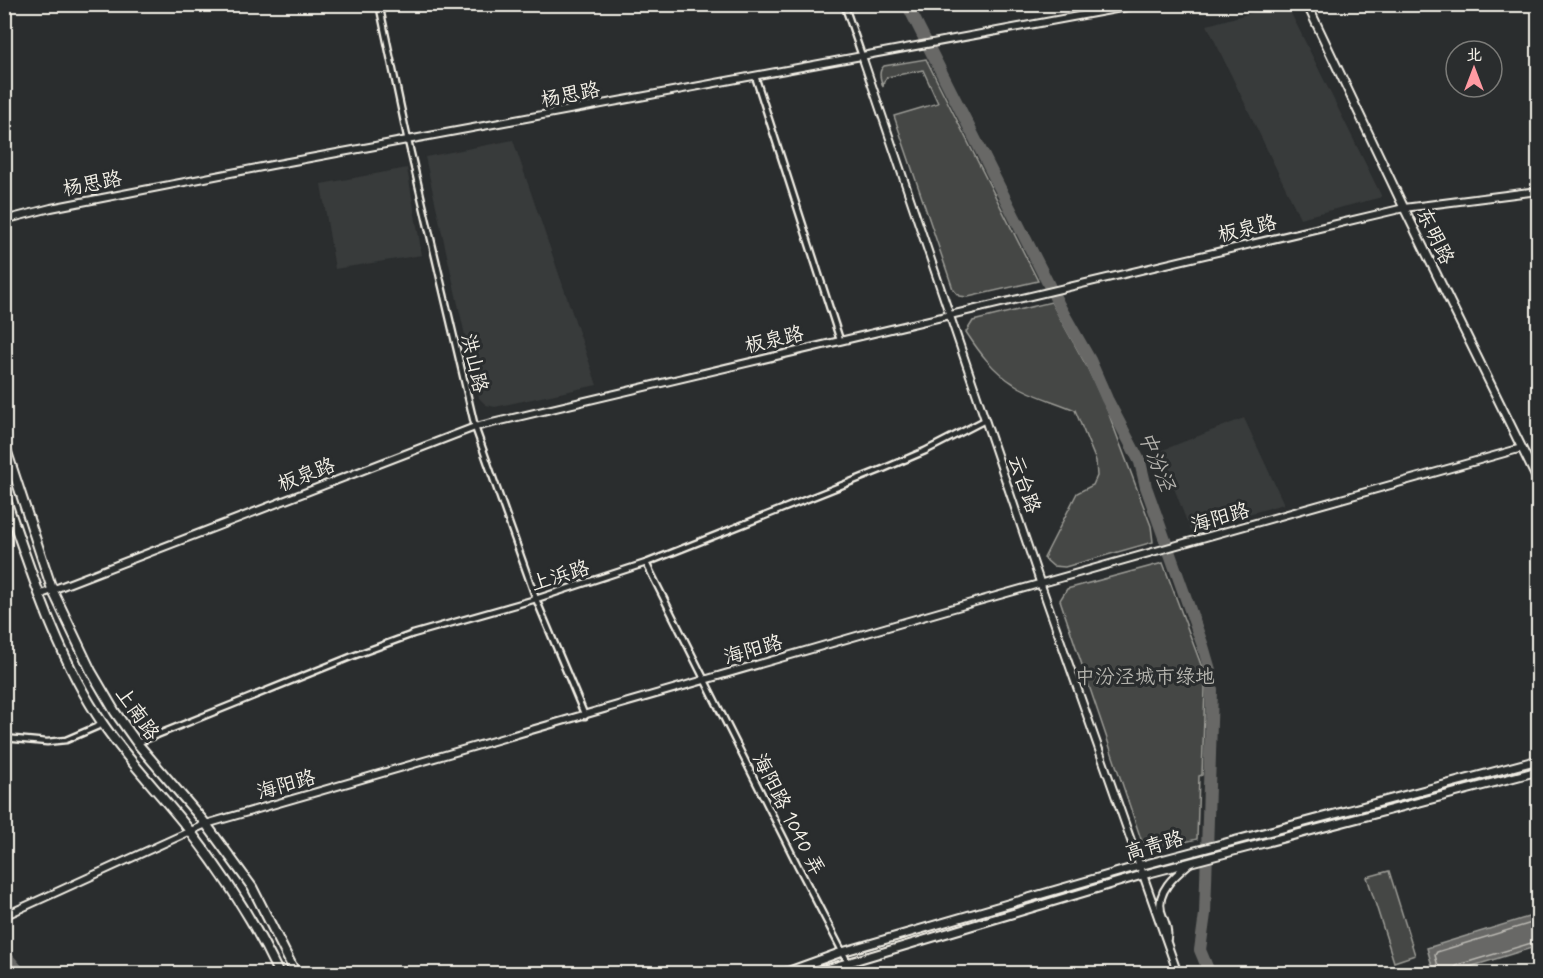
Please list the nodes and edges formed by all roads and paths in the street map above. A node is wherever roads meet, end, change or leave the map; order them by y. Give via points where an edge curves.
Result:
1 (15, 4) edge
2 (379, 4) edge
3 (844, 4) edge
4 (1143, 4) edge
5 (1307, 4) edge
6 (4, 6) edge
7 (862, 56) junction
8 (755, 76) junction
9 (408, 141) junction
10 (1539, 191) edge
11 (1404, 208) junction
12 (4, 220) edge
13 (949, 314) junction
14 (840, 340) junction
15 (986, 420) junction
16 (475, 427) junction
17 (4, 443) edge
18 (1522, 448) junction
19 (1539, 481) edge
20 (4, 494) edge
21 (646, 563) junction
22 (1041, 585) junction
23 (52, 590) junction
24 (39, 595) junction
25 (536, 598) junction
26 (705, 680) junction
27 (585, 716) junction
28 (103, 724) junction
29 (4, 738) edge
30 (137, 743) junction
31 (1539, 760) edge
32 (1539, 771) edge
33 (206, 824) junction
34 (190, 830) junction
35 (1195, 861) junction
36 (1139, 866) junction
37 (1142, 875) junction
38 (4, 916) edge
39 (1167, 943) junction
40 (842, 952) junction
41 (847, 961) junction
42 (279, 974) edge
43 (296, 974) edge
44 (781, 974) edge
45 (810, 974) edge
46 (854, 974) edge
47 (1178, 974) edge

1 - 6 street
2 - 9 street, 洪山路
3 - 7 street, 云台路
4 - 7 street, 杨思路
5 - 11 main road, 东明路
7 - 8 street, 杨思路
7 - 13 street, 云台路
8 - 9 street, 杨思路
8 - 14 street
9 - 12 street, 杨思路
9 - 16 street, 洪山路
10 - 11 street, 板泉路
11 - 13 street, 板泉路
11 - 18 main road, 东明路
13 - 14 street, 板泉路
13 - 15 street, 云台路
14 - 16 street, 板泉路
15 - 21 street, 上浜路 via 893,465
15 - 22 street, 云台路
16 - 23 street, 板泉路
16 - 25 street, 洪山路
17 - 23 main road, 上南路
18 - 19 main road, 东明路
18 - 22 street, 海阳路
20 - 24 main road, 上南路
21 - 25 street, 上浜路
21 - 26 street, 海阳路 1040 弄
22 - 26 street, 海阳路
22 - 36 street, 云台路
23 - 24 street, 板泉路
23 - 30 main road, 上南路 via 91,671
24 - 28 main road, 上南路
25 - 27 street, 洪山路
25 - 30 street, 上浜路 via 413,634
26 - 27 street, 海阳路
26 - 40 street, 海阳路 1040 弄
27 - 33 street, 海阳路
28 - 29 street via 56,741
28 - 34 main road, 上南路
30 - 33 main road, 上南路
31 - 36 main road, 高青路
32 - 35 main road, 高青路
33 - 34 street, 海阳路
33 - 43 main road, 上南路 via 252,887
34 - 38 street, 海阳路
34 - 42 main road, 上南路 via 237,896
35 - 37 main road, 高青路
35 - 39 street via 1171,880 1161,901
36 - 37 street, 云台路
36 - 40 main road, 高青路
37 - 39 street, 云台路
37 - 41 main road, 高青路
39 - 47 street, 云台路
40 - 41 street, 海阳路 1040 弄
40 - 44 main road, 高青路
41 - 45 main road, 高青路
41 - 46 street

